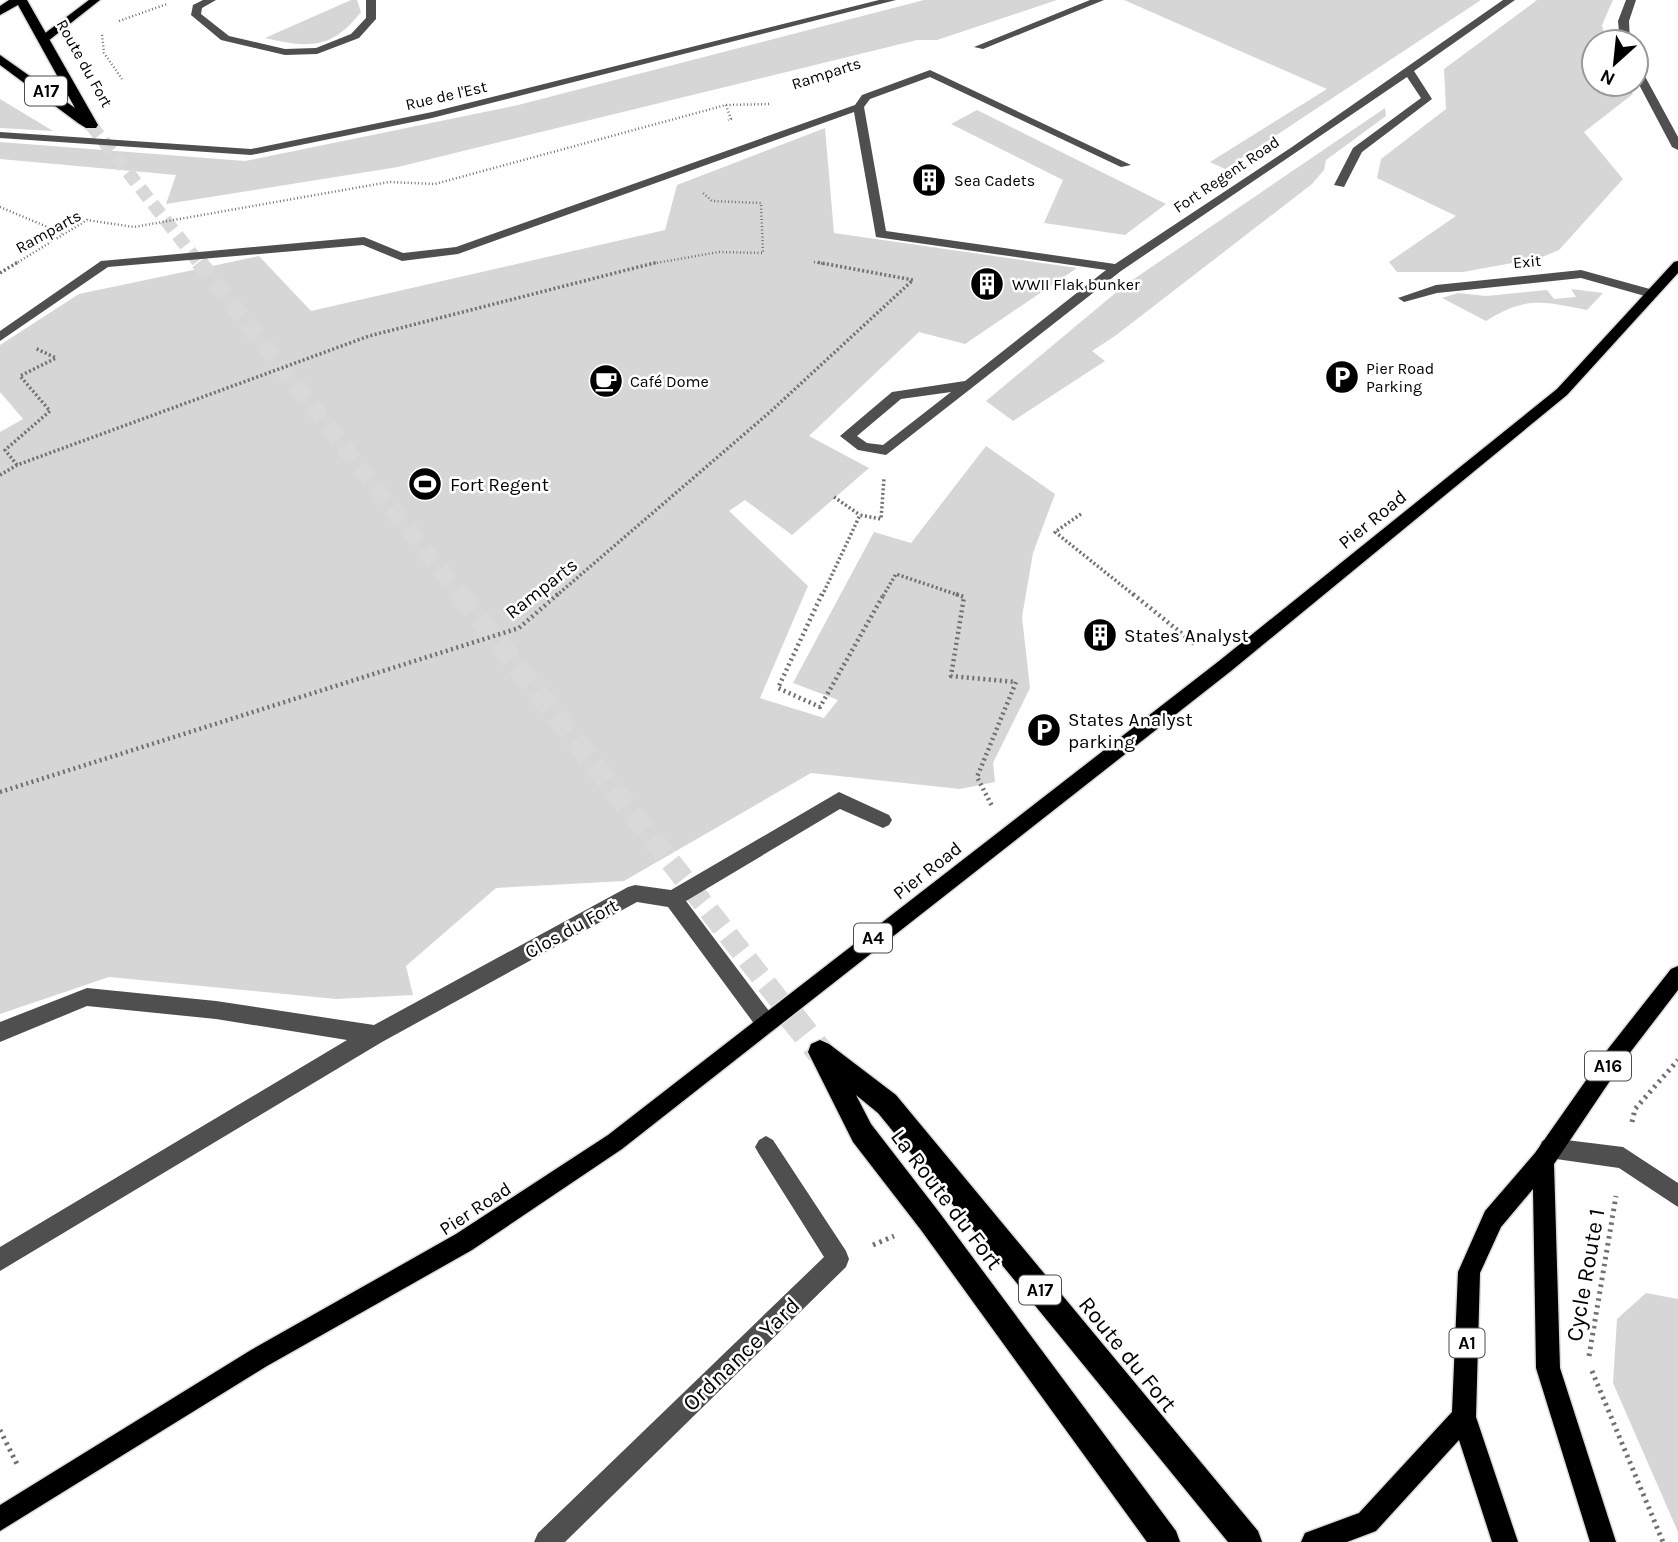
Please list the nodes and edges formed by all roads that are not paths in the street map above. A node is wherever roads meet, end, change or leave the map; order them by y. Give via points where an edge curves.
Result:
1 (19, 0) edge
2 (95, 0) edge
3 (211, 0) edge
4 (370, 0) edge
5 (891, 0) edge
6 (1099, 0) edge
7 (1510, 0) edge
8 (1631, 0) edge
9 (0, 11) edge
10 (1622, 28) edge
11 (44, 38) junction
12 (979, 47) dead end
13 (0, 59) edge
14 (1408, 70) junction
15 (1650, 95) edge
16 (859, 107) junction
17 (0, 135) edge
18 (1678, 147) edge
19 (1125, 165) dead end
20 (1340, 185) dead end
21 (1678, 265) edge
22 (1117, 268) junction
23 (1652, 294) junction
24 (1404, 298) dead end
25 (3, 335) edge
26 (968, 385) junction
27 (883, 820) dead end
28 (673, 899) junction
29 (1678, 975) edge
30 (765, 1022) junction
31 (0, 1032) edge
32 (375, 1035) junction
33 (820, 1052) joint
34 (766, 1147) dead end
35 (1547, 1155) junction
36 (1678, 1196) edge
37 (0, 1260) edge
38 (1464, 1417) junction
39 (0, 1519) edge
40 (547, 1542) edge
41 (1165, 1542) edge
42 (1247, 1542) edge
43 (1314, 1542) edge
44 (1506, 1542) edge
45 (1604, 1542) edge

1 - 9 highway, A17
1 - 11 highway, Route du Fort / A17
2 - 11 main road
3 - 4 street via 197,7 196,15 225,38 285,52 317,51 355,36 371,19
5 - 17 street, Rue de l'Est via 432,115 251,152
6 - 12 street
7 - 14 street, Fort Regent Road
8 - 10 street
11 - 13 highway, Route du Fort / A17 via 91,125
14 - 20 street via 1427,99 1357,150
14 - 22 street, Fort Regent Road
15 - 18 street
16 - 19 street via 866,97 930,74
16 - 22 street via 880,234
16 - 25 street via 458,250 402,257 364,241 105,264
21 - 23 main road, Pier Road / A4
22 - 26 street, Fort Regent Road
23 - 24 street, Exit via 1581,274 1436,289
23 - 30 main road, Pier Road / A4 via 1562,392 1225,666
26 - 26 street, Fort Regent Road via 897,396 847,436 863,447 886,450
27 - 28 street via 839,800
28 - 30 street
28 - 32 street, Clos du Fort via 635,893
29 - 35 main road, A16
30 - 39 main road, Pier Road / A4 via 615,1142 464,1242 259,1358
31 - 32 street via 87,997 216,1010
32 - 37 street, Clos du Fort
33 - 41 highway, La Route du Fort / A17 via 862,1133
33 - 42 highway, Route du Fort / A17 via 887,1104
34 - 40 street, Ordnance Yard via 838,1259
35 - 36 street via 1623,1158
35 - 38 main road, A1 via 1493,1219 1469,1272
35 - 45 main road via 1548,1368
38 - 43 main road via 1367,1522
38 - 44 main road, A1

